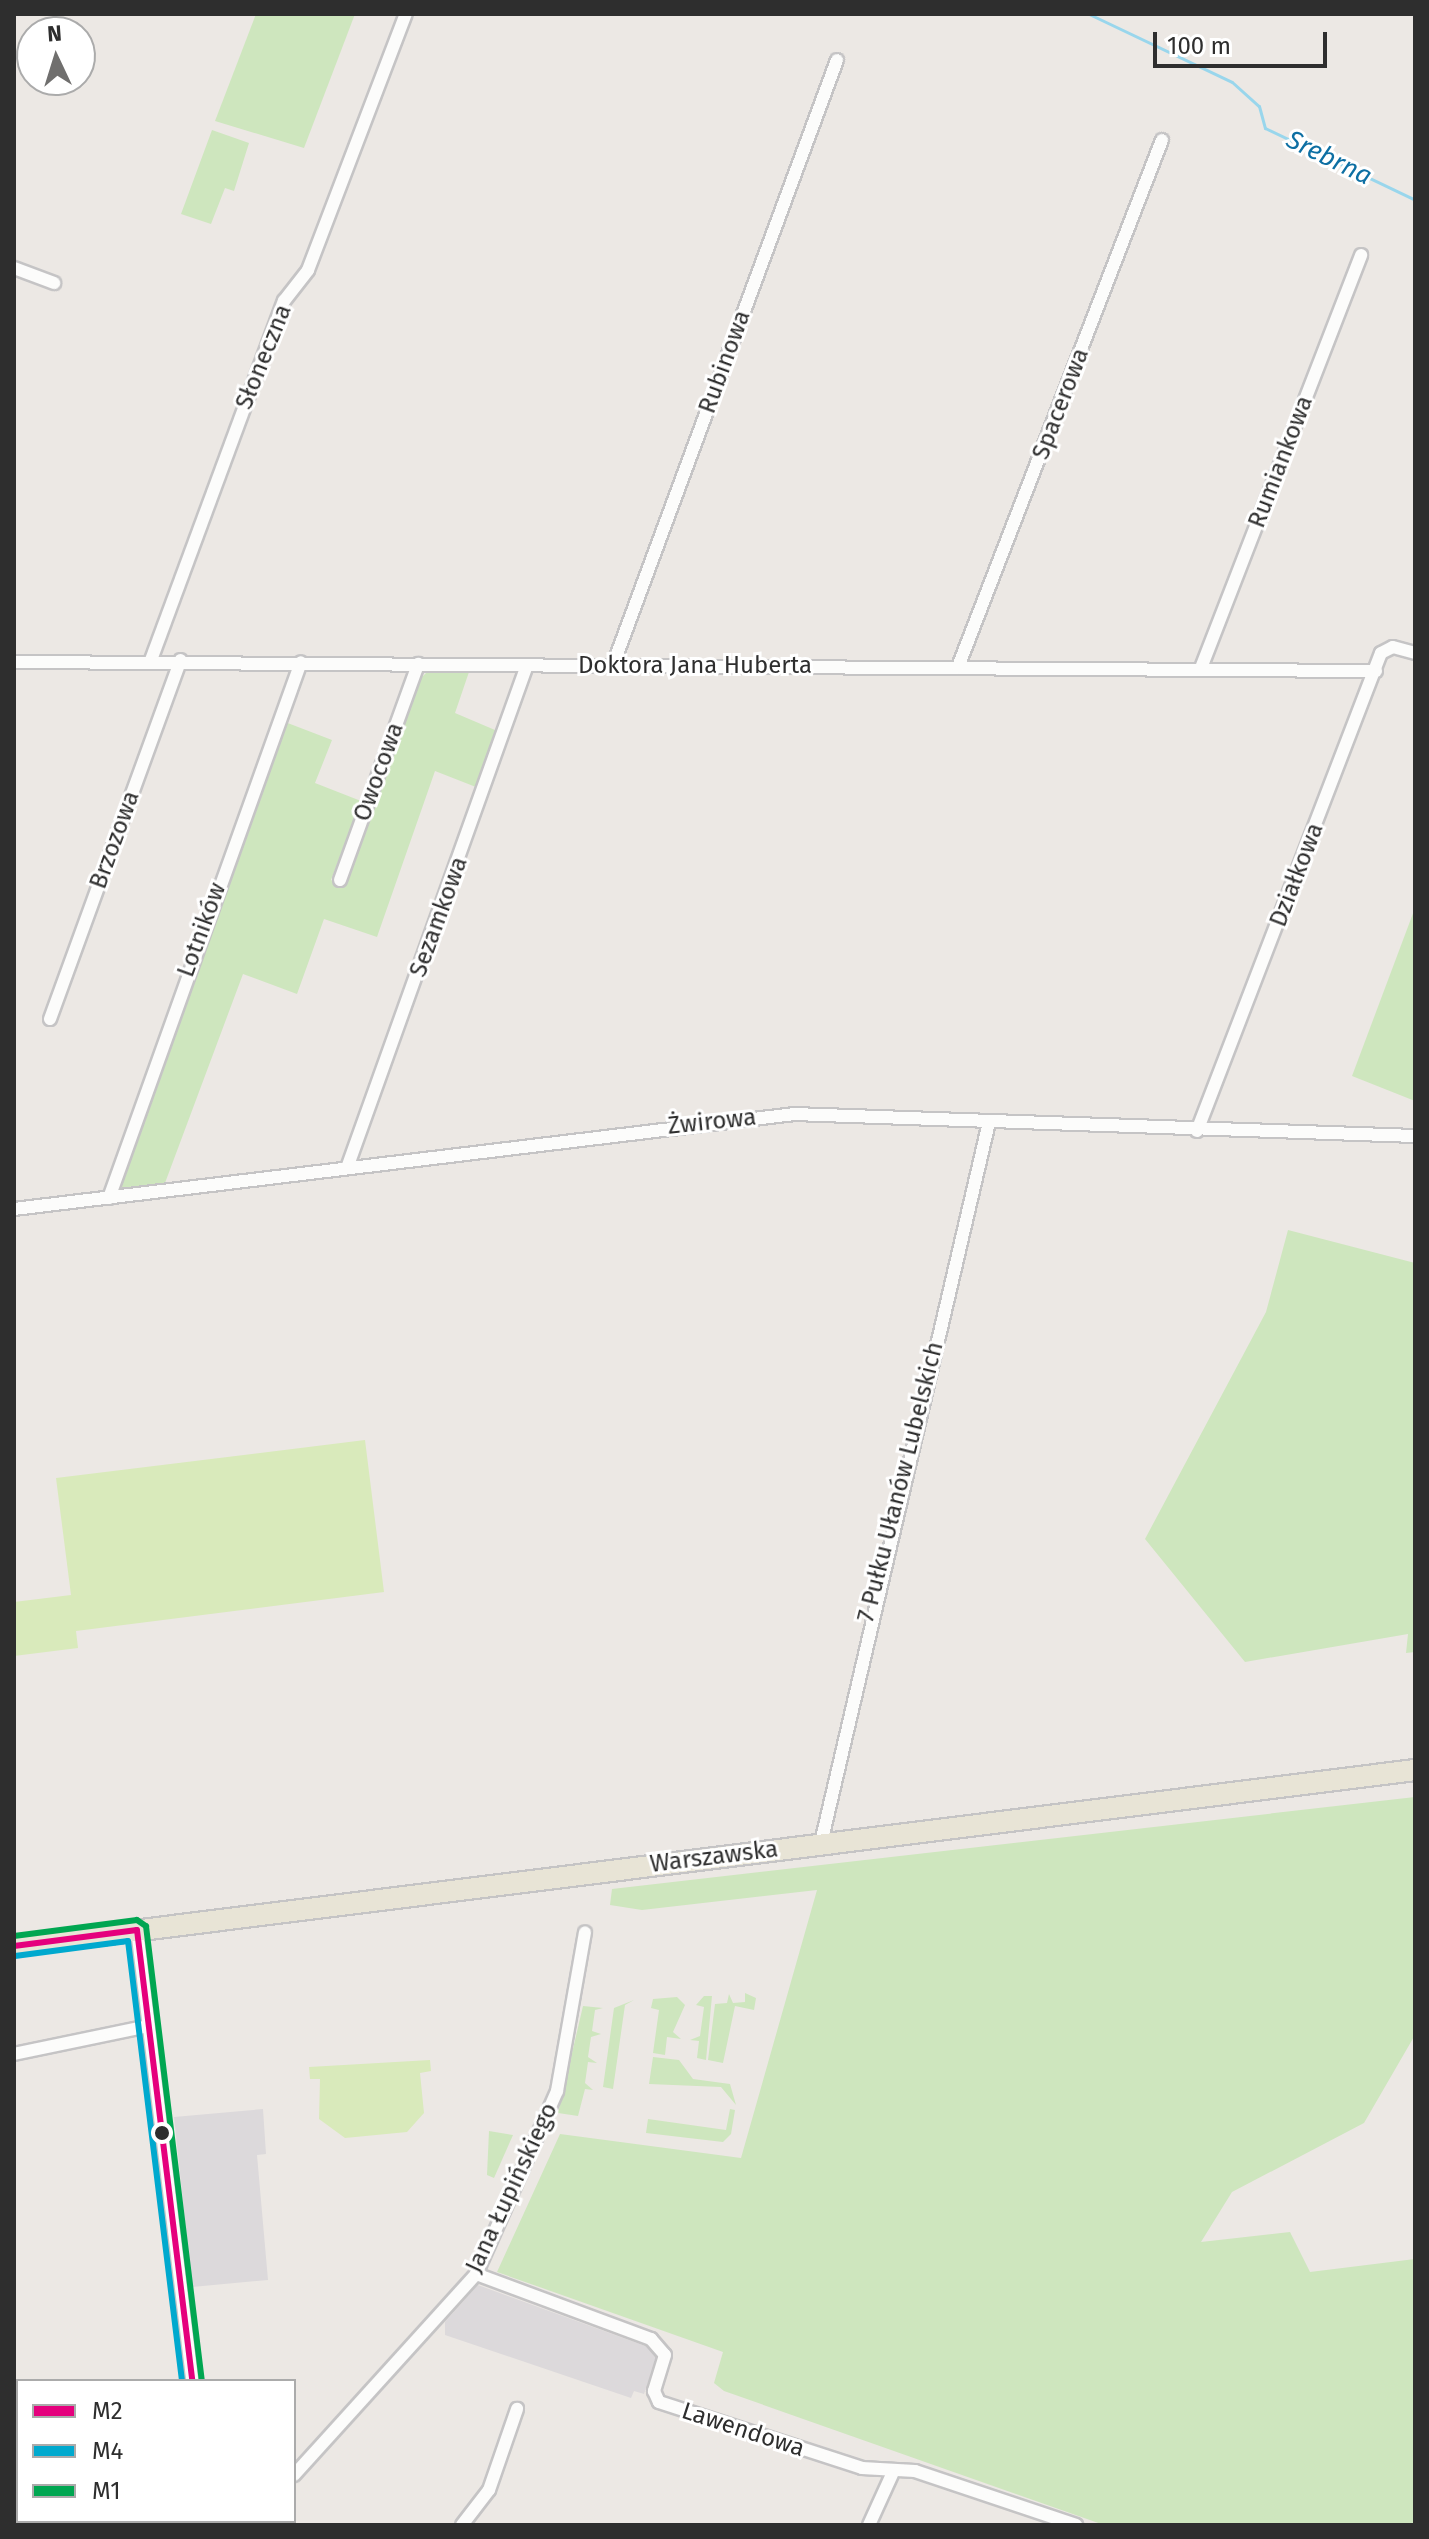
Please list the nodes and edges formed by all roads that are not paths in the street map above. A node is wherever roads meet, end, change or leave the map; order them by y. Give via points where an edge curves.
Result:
1 (406, 14) edge
2 (837, 60) dead end
3 (1162, 140) dead end
4 (1361, 255) dead end
5 (14, 268) edge
6 (54, 283) dead end
7 (1415, 653) edge
8 (151, 660) junction
9 (181, 660) junction
10 (14, 662) edge
11 (301, 662) junction
12 (418, 664) junction
13 (527, 665) junction
14 (613, 665) junction
15 (958, 667) junction
16 (1201, 668) junction
17 (1376, 671) junction
18 (340, 880) dead end
19 (50, 1019) dead end
20 (989, 1122) junction
21 (1197, 1131) junction
22 (1415, 1136) edge
23 (347, 1168) junction
24 (109, 1198) junction
25 (14, 1209) edge
26 (1415, 1770) edge
27 (821, 1843) junction
28 (137, 1930) junction
29 (585, 1932) dead end
30 (14, 1946) edge
31 (148, 2026) junction
32 (14, 2054) edge
33 (476, 2274) junction
34 (192, 2379) edge
35 (517, 2409) dead end
36 (893, 2472) junction
37 (296, 2473) edge
38 (462, 2525) edge
39 (869, 2525) edge
40 (1076, 2525) edge

1 - 8 street, Słoneczna via 308,270 284,301
2 - 14 street, Rubinowa
3 - 15 street, Spacerowa
4 - 16 street, Rumiankowa
5 - 6 street
7 - 17 street, Działkowa via 1385,648
8 - 9 street, Doktora Jana Huberta
8 - 10 street, Doktora Jana Huberta
9 - 11 street, Doktora Jana Huberta
9 - 19 street, Brzozowa
11 - 12 street, Doktora Jana Huberta
11 - 24 street, Lotników
12 - 13 street, Doktora Jana Huberta
12 - 18 street, Owocowa
13 - 14 street, Doktora Jana Huberta
13 - 23 street, Sezamkowa
14 - 15 street, Doktora Jana Huberta
15 - 16 street, Doktora Jana Huberta
16 - 17 street, Doktora Jana Huberta
17 - 21 street, Działkowa
20 - 21 street, Żwirowa
20 - 23 street, Żwirowa via 770,1115
20 - 27 street, 7 Pułku Ułanów Lubelskich
21 - 22 street, Żwirowa
23 - 24 street, Żwirowa
24 - 25 street, Żwirowa
26 - 27 main road, Warszawska
27 - 28 main road, Warszawska
28 - 30 main road, Warszawska
28 - 31 street
29 - 33 street, Jana Łupińskiego via 557,2091
31 - 32 street
31 - 34 street
33 - 36 street, Lawendowa via 651,2339 665,2355 654,2391 659,2402
33 - 37 street, Jana Łupińskiego
35 - 38 street via 496,2476
36 - 39 street
36 - 40 street, Lawendowa via 915,2471

